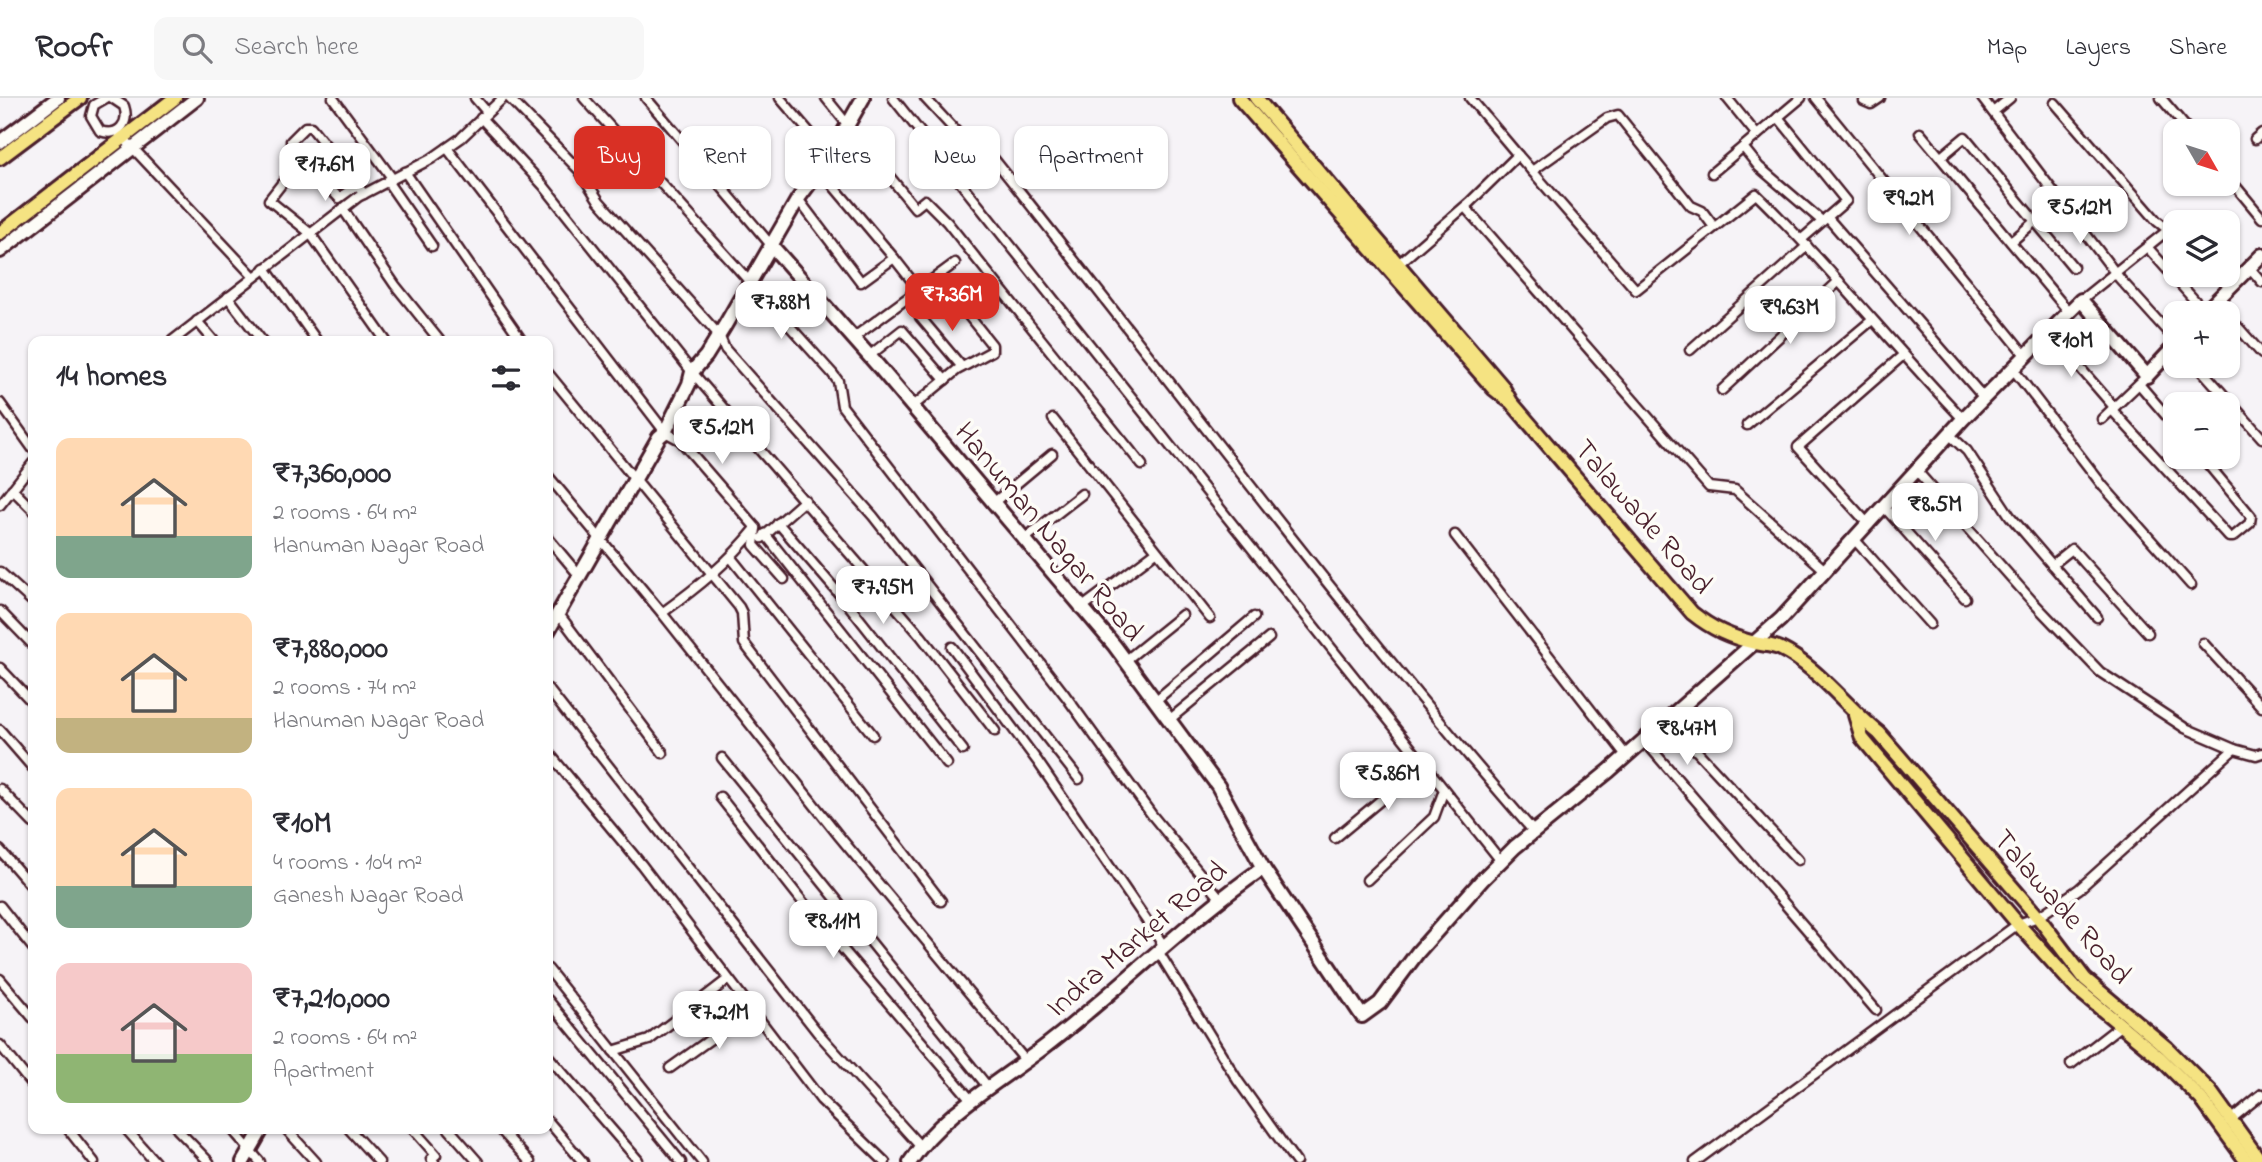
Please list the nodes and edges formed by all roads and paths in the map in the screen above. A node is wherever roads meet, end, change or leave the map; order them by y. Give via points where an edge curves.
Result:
1 (58, 98) edge
2 (80, 98) edge
3 (106, 98) edge
4 (112, 98) edge
5 (176, 98) edge
6 (197, 98) edge
7 (333, 98) edge
8 (475, 98) edge
9 (503, 98) edge
10 (509, 98) edge
11 (584, 98) edge
12 (646, 98) edge
13 (780, 98) edge
14 (826, 98) edge
15 (863, 98) edge
16 (893, 98) edge
17 (925, 98) edge
18 (1239, 98) edge
19 (1256, 98) edge
20 (1470, 98) edge
21 (1727, 98) edge
22 (1801, 98) edge
23 (1816, 98) edge
24 (1880, 98) edge
25 (1982, 98) edge
26 (2010, 98) edge
27 (2161, 98) edge
28 (1864, 101) dead end
29 (91, 102) edge
30 (2055, 103) dead end
31 (1993, 112) junction
32 (484, 115) junction
33 (1778, 117) junction
34 (2179, 119) edge
35 (847, 125) junction
36 (804, 126) edge
37 (1920, 133) dead end
38 (120, 135) junction
39 (1757, 135) junction
40 (0, 142) edge
41 (1743, 147) junction
42 (447, 148) junction
43 (134, 149) junction
44 (1518, 155) junction
45 (1941, 157) junction
46 (0, 158) edge
47 (294, 168) dead end
48 (405, 172) junction
49 (1532, 172) junction
50 (1713, 173) dead end
51 (389, 179) junction
52 (357, 185) junction
53 (806, 189) edge
54 (836, 189) edge
55 (2240, 191) edge
56 (364, 194) junction
57 (798, 199) junction
58 (1465, 206) junction
59 (343, 209) junction
60 (2262, 218) edge
61 (1824, 219) junction
62 (2034, 222) junction
63 (2163, 224) edge
64 (1714, 227) junction
65 (0, 233) edge
66 (310, 233) junction
67 (2163, 238) edge
68 (1805, 242) junction
69 (2011, 242) junction
70 (771, 245) junction
71 (432, 246) dead end
72 (2148, 248) junction
73 (0, 251) edge
74 (2262, 255) edge
75 (894, 258) junction
76 (955, 263) dead end
77 (1395, 267) junction
78 (2073, 267) dead end
79 (2249, 267) junction
80 (265, 268) junction
81 (2118, 272) junction
82 (2240, 276) edge
83 (254, 277) junction
84 (751, 281) junction
85 (1839, 281) junction
86 (2262, 282) edge
87 (2230, 287) edge
88 (911, 295) junction
89 (228, 297) junction
90 (956, 300) dead end
91 (2081, 300) junction
92 (2195, 301) edge
93 (2217, 301) edge
94 (2069, 312) junction
95 (920, 317) dead end
96 (197, 321) junction
97 (1871, 321) junction
98 (2163, 326) edge
99 (2240, 329) edge
100 (2049, 332) junction
101 (719, 335) junction
102 (182, 336) edge
103 (210, 336) edge
104 (258, 336) edge
105 (313, 336) edge
106 (382, 336) edge
107 (436, 336) edge
108 (519, 336) edge
109 (853, 338) junction
110 (1690, 350) dead end
111 (2262, 354) edge
112 (869, 356) junction
113 (1902, 356) junction
114 (2026, 356) junction
115 (2163, 359) edge
116 (962, 367) junction
117 (2013, 369) junction
118 (692, 372) junction
119 (2209, 378) edge
120 (553, 379) edge
121 (945, 380) junction
122 (2143, 380) junction
123 (1722, 390) dead end
124 (1984, 398) junction
125 (0, 403) edge
126 (912, 407) junction
127 (2113, 408) junction
128 (2163, 409) edge
129 (1054, 419) dead end
130 (1963, 419) junction
131 (2102, 419) dead end
132 (1747, 425) dead end
133 (665, 432) junction
134 (1950, 435) junction
135 (2262, 438) edge
136 (28, 442) edge
137 (1052, 454) dead end
138 (2163, 464) edge
139 (1142, 465) dead end
140 (28, 469) edge
141 (2168, 469) edge
142 (2212, 469) edge
143 (1916, 470) junction
144 (633, 480) junction
145 (553, 482) edge
146 (12, 489) junction
147 (1083, 495) dead end
148 (804, 499) junction
149 (992, 504) junction
150 (0, 505) edge
151 (28, 505) edge
152 (1884, 507) junction
153 (778, 523) junction
154 (1868, 525) junction
155 (756, 528) junction
156 (765, 534) junction
157 (1455, 535) dead end
158 (598, 539) junction
159 (1023, 540) junction
160 (1855, 540) junction
161 (553, 543) edge
162 (754, 545) junction
163 (1156, 552) junction
164 (732, 559) junction
165 (2052, 565) junction
166 (1826, 571) junction
167 (0, 572) edge
168 (578, 574) junction
169 (712, 576) junction
170 (784, 579) dead end
171 (2191, 585) dead end
172 (28, 597) edge
173 (1965, 598) dead end
174 (1080, 609) junction
175 (0, 611) edge
176 (558, 613) junction
177 (662, 613) junction
178 (1182, 615) dead end
179 (1254, 617) dead end
180 (2097, 617) dead end
181 (1210, 618) dead end
182 (553, 621) edge
183 (1930, 624) dead end
184 (2148, 633) dead end
185 (1269, 638) dead end
186 (28, 641) edge
187 (1752, 642) junction
188 (2203, 643) dead end
189 (951, 648) dead end
190 (1125, 661) junction
191 (0, 668) edge
192 (553, 695) edge
193 (28, 698) edge
194 (1155, 701) junction
195 (2262, 707) edge
196 (1855, 714) junction
197 (1666, 718) junction
198 (1169, 720) junction
199 (0, 730) edge
200 (995, 731) dead end
201 (873, 735) dead end
202 (1643, 739) junction
203 (963, 750) dead end
204 (2234, 750) junction
205 (663, 753) dead end
206 (2262, 753) edge
207 (1625, 754) junction
208 (553, 758) edge
209 (722, 758) dead end
210 (28, 762) edge
211 (947, 764) dead end
212 (1423, 765) junction
213 (1079, 779) dead end
214 (0, 789) edge
215 (1444, 790) junction
216 (720, 797) dead end
217 (28, 818) edge
218 (1534, 832) junction
219 (1335, 838) dead end
220 (0, 850) edge
221 (1798, 860) dead end
222 (1502, 861) junction
223 (1264, 868) junction
224 (1367, 880) dead end
225 (28, 882) edge
226 (1220, 898) junction
227 (941, 901) dead end
228 (0, 906) edge
229 (2038, 917) junction
230 (2018, 924) junction
231 (28, 942) edge
232 (1161, 948) junction
233 (553, 976) edge
234 (0, 979) edge
235 (727, 980) junction
236 (553, 1006) edge
237 (1876, 1010) dead end
238 (750, 1011) junction
239 (28, 1012) edge
240 (2120, 1026) junction
241 (0, 1045) edge
242 (613, 1051) junction
243 (1025, 1060) junction
244 (553, 1062) edge
245 (2071, 1064) dead end
246 (670, 1068) dead end
247 (28, 1080) edge
248 (988, 1087) junction
249 (2262, 1094) edge
250 (972, 1101) junction
251 (2227, 1123) junction
252 (553, 1127) edge
253 (72, 1134) edge
254 (131, 1134) edge
255 (182, 1134) edge
256 (236, 1134) edge
257 (259, 1134) edge
258 (291, 1134) edge
259 (354, 1134) edge
260 (417, 1134) edge
261 (453, 1134) edge
262 (505, 1134) edge
263 (920, 1146) junction
264 (250, 1150) junction
265 (638, 1160) dead end
266 (94, 1162) edge
267 (155, 1162) edge
268 (209, 1162) edge
269 (243, 1162) edge
270 (261, 1162) edge
271 (316, 1162) edge
272 (379, 1162) edge
273 (434, 1162) edge
274 (478, 1162) edge
275 (530, 1162) edge
276 (583, 1162) edge
277 (681, 1162) edge
278 (702, 1162) edge
279 (885, 1162) edge
280 (910, 1162) edge
281 (1296, 1162) edge
282 (1695, 1162) edge
283 (2247, 1162) edge
284 (2261, 1162) edge

1 - 40 street
2 - 46 main road
3 - 29 street
4 - 38 street via 126,111
5 - 38 main road
6 - 43 street
7 - 51 street
8 - 32 street
9 - 32 street
10 - 101 street via 579,170 599,201
11 - 84 street
12 - 70 street
13 - 36 street
14 - 35 street
15 - 35 street
16 - 212 street
17 - 218 street via 976,153 994,159 1352,617
18 - 77 main road, Talawade Road
19 - 77 main road, Talawade Road
20 - 44 street
21 - 39 street
22 - 33 street
23 - 114 street
24 - 28 street via 1871,104
25 - 31 street
26 - 31 street
27 - 34 street
29 - 38 street via 95,127
30 - 63 street
31 - 81 street
32 - 42 street
32 - 118 street
33 - 39 street
33 - 61 street via 1846,201
35 - 139 street via 915,208 925,200 947,222
37 - 45 street
38 - 43 street
38 - 65 main road
39 - 41 street
41 - 50 street
41 - 61 street via 1759,167
42 - 48 street
42 - 133 street
43 - 73 street
43 - 83 street
44 - 49 street
44 - 58 street
45 - 62 street via 1965,137
45 - 69 street
47 - 66 street via 269,201
48 - 51 street
48 - 108 street
49 - 64 street via 1607,118 1618,115 1691,206 1702,211
49 - 64 street via 1636,290
51 - 56 street
51 - 71 street
52 - 52 street via 311,127 304,127 291,141 291,148 339,198
52 - 56 street
53 - 57 street
54 - 75 street
55 - 60 street
56 - 59 street
57 - 70 street
57 - 75 street via 861,282
58 - 77 street
58 - 166 street via 1709,487 1735,489
59 - 66 street
59 - 107 street
61 - 68 street
61 - 124 street
62 - 69 street
62 - 78 street
64 - 68 street via 1756,194
66 - 80 street
66 - 106 street
67 - 72 street
68 - 85 street
68 - 110 street
69 - 94 street
70 - 84 street
70 - 109 street, Hanuman Nagar Road
72 - 81 street
72 - 92 street
74 - 79 street
75 - 88 street via 916,286
76 - 88 street
77 - 187 main road, Talawade Road via 1494,389 1511,402 1692,613 1711,628
79 - 82 street
79 - 86 street
80 - 83 street
80 - 105 street
81 - 91 street
81 - 98 street
83 - 89 street
84 - 101 street
84 - 226 street via 765,303 832,373 842,406
85 - 97 street
85 - 123 street
87 - 93 street
88 - 109 street
89 - 96 street
89 - 104 street
90 - 116 street via 993,348
91 - 94 street, Indra Market Road
91 - 122 street
94 - 100 street, Indra Market Road
95 - 116 street
96 - 102 street
96 - 103 street
97 - 113 street
97 - 132 street
99 - 111 street
100 - 114 street, Indra Market Road
100 - 127 street
101 - 118 street
101 - 213 street via 724,349 873,516
109 - 112 street, Hanuman Nagar Road
112 - 121 street via 902,330
112 - 126 street, Hanuman Nagar Road
113 - 130 street
113 - 154 street via 1798,447
114 - 117 street, Indra Market Road
115 - 122 street
116 - 121 street
117 - 124 street, Indra Market Road
117 - 171 street via 2103,486
118 - 133 street
118 - 148 street
119 - 135 street
120 - 144 street
121 - 126 street
122 - 127 street
122 - 128 street
124 - 130 street, Indra Market Road
125 - 136 street
126 - 149 street, Hanuman Nagar Road
127 - 131 street
127 - 138 street
129 - 163 street
130 - 134 street, Indra Market Road
133 - 144 street
133 - 155 street via 680,440
134 - 143 street, Indra Market Road
134 - 165 street
137 - 149 street
140 - 146 street
141 - 142 street via 2233,537 2250,523 2251,516
143 - 152 street, Indra Market Road
143 - 204 street via 2100,672 2185,728
144 - 158 street
144 - 169 street
145 - 158 street
146 - 150 street
146 - 151 street
147 - 159 street
148 - 153 street
148 - 200 street
149 - 159 street, Hanuman Nagar Road
152 - 154 street, Indra Market Road
152 - 173 street
153 - 156 street
153 - 203 street
154 - 160 street, Indra Market Road
155 - 162 street
155 - 164 street
156 - 162 street
156 - 211 street
157 - 207 street
158 - 168 street
158 - 177 street
159 - 174 street, Hanuman Nagar Road
160 - 166 street, Indra Market Road
160 - 183 street
161 - 168 street
162 - 170 street
163 - 174 street
163 - 181 street
164 - 169 street
164 - 201 street
165 - 180 street
165 - 184 street via 2072,549
166 - 187 street, Indra Market Road
167 - 172 street
168 - 176 street
169 - 177 street
169 - 227 street via 742,614 744,643
174 - 190 street, Hanuman Nagar Road
175 - 186 street
176 - 182 street
176 - 205 street
177 - 243 street
178 - 190 street
179 - 194 street
185 - 198 street
187 - 196 main road, Talawade Road via 1780,649 1808,667
187 - 197 street, Indra Market Road
188 - 195 street
189 - 232 street via 1038,762
190 - 194 street, Hanuman Nagar Road
191 - 193 street
192 - 263 street via 818,1033
194 - 198 street, Hanuman Nagar Road
196 - 229 main road, Talawade Road via 1879,733
196 - 230 main road, Talawade Road via 1863,738
197 - 202 street, Indra Market Road
197 - 221 street
198 - 223 street, Hanuman Nagar Road via 1218,786
199 - 210 street
202 - 207 street, Indra Market Road
202 - 237 street
204 - 206 street
204 - 229 street via 2079,889
207 - 218 street, Indra Market Road
208 - 235 street via 641,864
209 - 248 street
212 - 215 street
212 - 219 street
214 - 217 street
215 - 222 street
215 - 224 street via 1434,817
216 - 250 street
218 - 222 street, Indra Market Road
220 - 225 street
222 - 223 street, Indra Market Road via 1426,943 1380,1003 1362,1016
223 - 226 street, Indra Market Road
226 - 232 street, Indra Market Road
228 - 231 street
229 - 230 street
229 - 251 main road, Talawade Road via 2085,979 2210,1091
230 - 240 main road, Talawade Road via 2076,988
230 - 282 street
232 - 243 street, Indra Market Road
232 - 281 street via 1238,1081
233 - 242 street
234 - 239 street
235 - 238 street
235 - 242 street via 649,1040
236 - 277 street
238 - 246 street
238 - 279 street via 821,1100
240 - 245 street
240 - 251 main road, Talawade Road
241 - 247 street
242 - 278 street
243 - 248 street, Indra Market Road
244 - 265 street
248 - 250 street, Indra Market Road
249 - 251 street
250 - 263 street, Indra Market Road
251 - 283 main road, Talawade Road
251 - 284 main road, Talawade Road
252 - 276 street
253 - 266 street
254 - 267 street
255 - 268 street
256 - 264 street
257 - 264 street
258 - 271 street
259 - 272 street
260 - 273 street via 436,1155 431,1159
261 - 274 street
262 - 275 street
263 - 280 street, Indra Market Road
264 - 269 street
264 - 270 street

